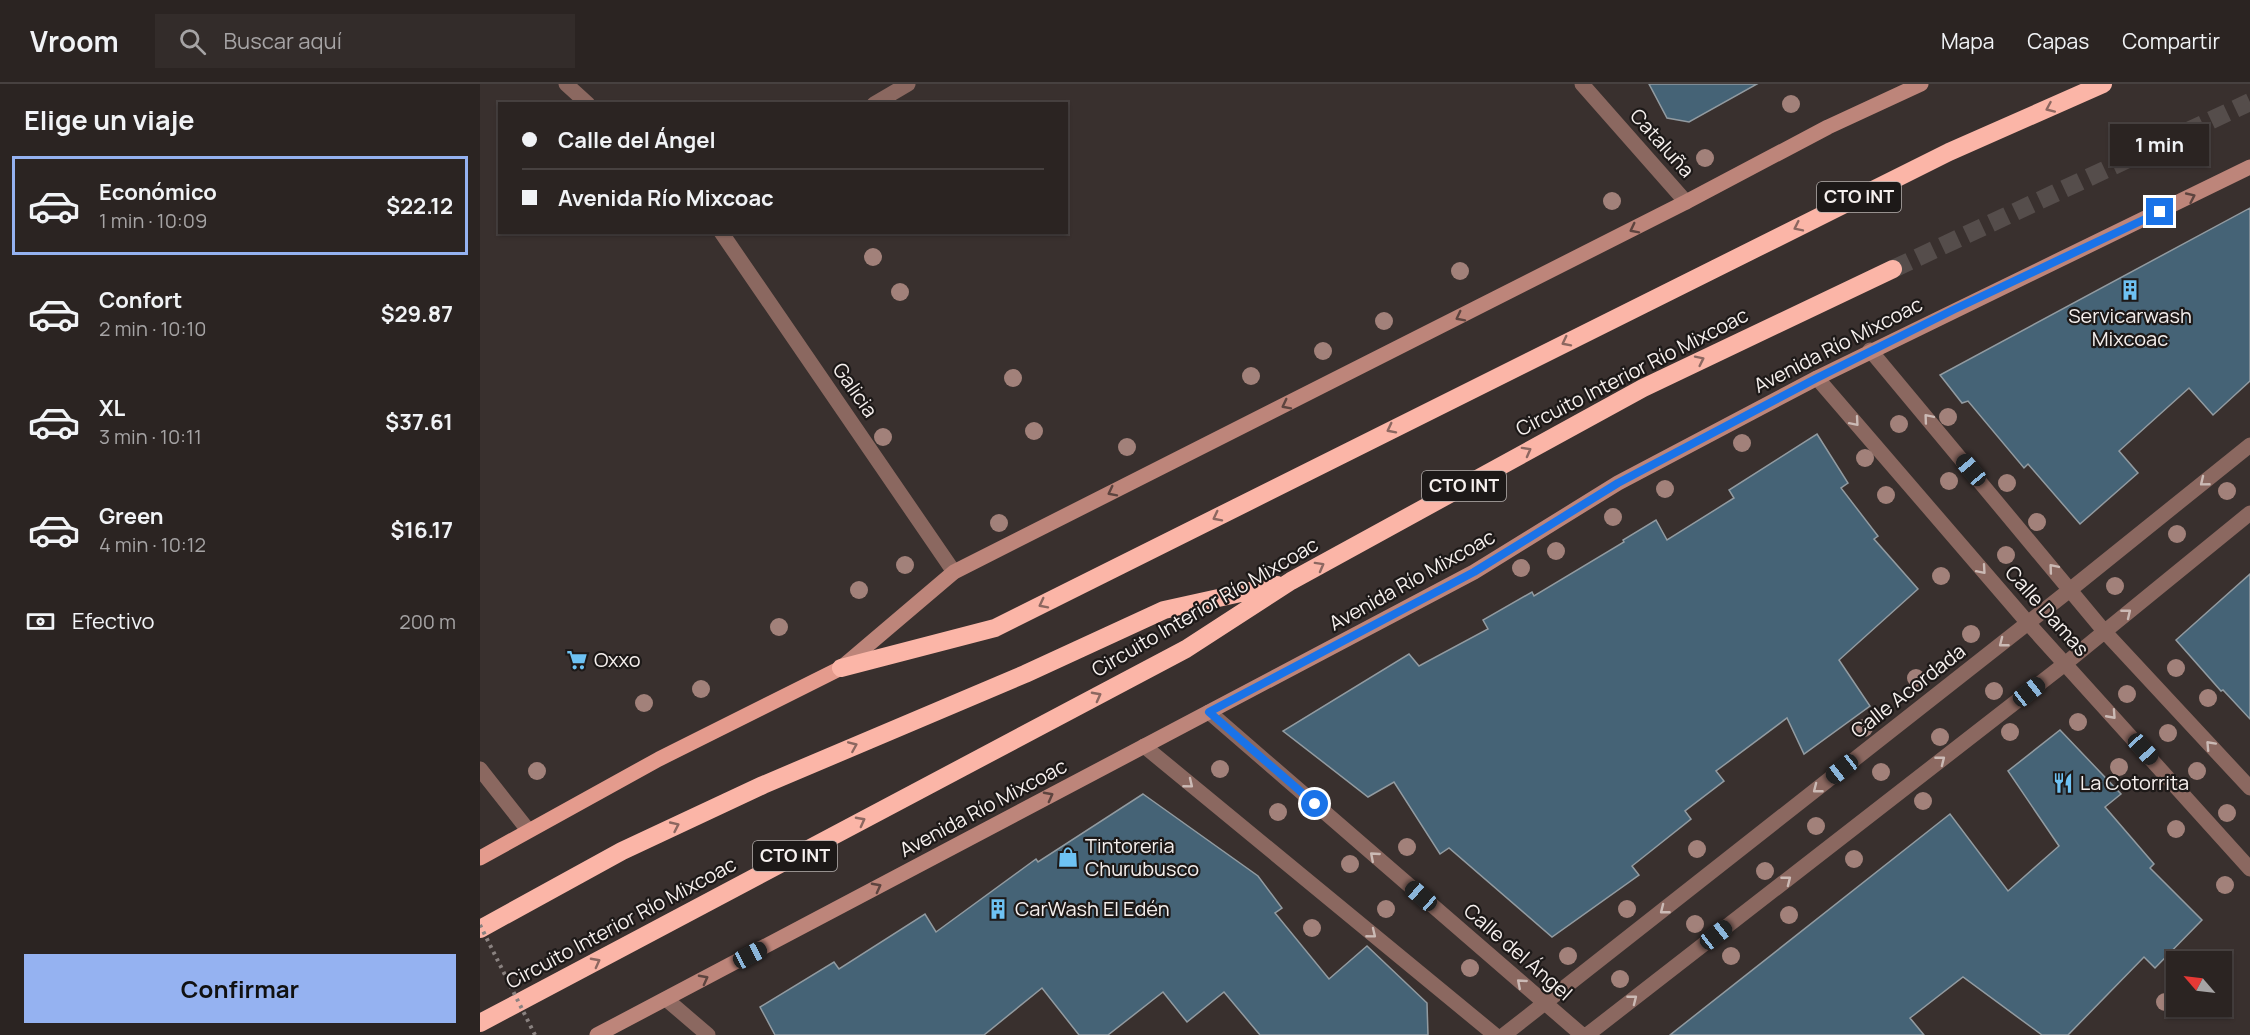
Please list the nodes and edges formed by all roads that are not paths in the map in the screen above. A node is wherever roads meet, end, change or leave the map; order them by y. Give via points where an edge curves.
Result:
1 (566, 84) edge
2 (908, 84) edge
3 (1582, 84) edge
4 (1921, 84) edge
5 (2103, 84) edge
6 (586, 102) edge
7 (877, 102) edge
8 (2250, 167) edge
9 (1686, 202) junction
10 (722, 234) edge
11 (1893, 269) tunnel mouth
12 (1870, 350) junction
13 (1817, 378) junction
14 (2250, 445) edge
15 (2250, 513) edge
16 (954, 572) junction
17 (1291, 581) junction
18 (2071, 589) junction
19 (2028, 623) junction
20 (2104, 632) junction
21 (2066, 663) junction
22 (841, 668) junction
23 (1209, 712) junction
24 (1144, 746) junction
25 (480, 769) edge
26 (2250, 788) edge
27 (528, 830) junction
28 (480, 858) edge
29 (2250, 868) edge
30 (480, 927) edge
31 (666, 999) junction
32 (1545, 1004) junction
33 (480, 1023) edge
34 (597, 1035) edge
35 (708, 1035) edge
36 (1495, 1035) edge
37 (1504, 1035) edge
38 (1582, 1035) edge
39 (1587, 1035) edge

1 - 6 street
2 - 7 street
3 - 9 street, Cataluña
4 - 9 main road, CTO INT via 1828,127
5 -> 22 highway, CTO INT via 1885,184 995,628
12 -> 8 main road, Avenida Río Mixcoac
9 -> 16 main road, CTO INT
10 - 16 street, Galicia
17 -> 11 highway, Circuito Interior Río Mixcoac / CTO INT via 1643,388
12 - 13 main road, Avenida Río Mixcoac
18 -> 12 street, Calle Damas
13 -> 19 street, Calle Damas
13 - 23 main road, Avenida Río Mixcoac via 1618,483 1474,572
14 -> 18 street, Calle Acordada
20 -> 15 street
16 - 22 main road, CTO INT
30 -> 17 highway via 622,850 1164,610
33 -> 17 highway, Circuito Interior Río Mixcoac / CTO INT via 1186,649
18 - 19 street, Calle Acordada
18 - 20 street, Calle Damas
19 - 21 street, Calle Damas
19 -> 32 street, Calle Acordada
20 - 21 street
26 -> 20 street, Calle Damas
21 -> 29 street, Calle Damas
39 -> 21 street
22 - 27 main road, CTO INT
23 - 24 main road, Avenida Río Mixcoac
32 -> 23 street, Calle del Ángel
31 -> 24 main road, Avenida Río Mixcoac
24 -> 36 street
25 - 27 street
27 - 28 main road, CTO INT
31 - 34 main road, Avenida Río Mixcoac
31 - 35 street
32 - 37 street, Calle Acordada
32 - 38 street, Calle del Ángel

